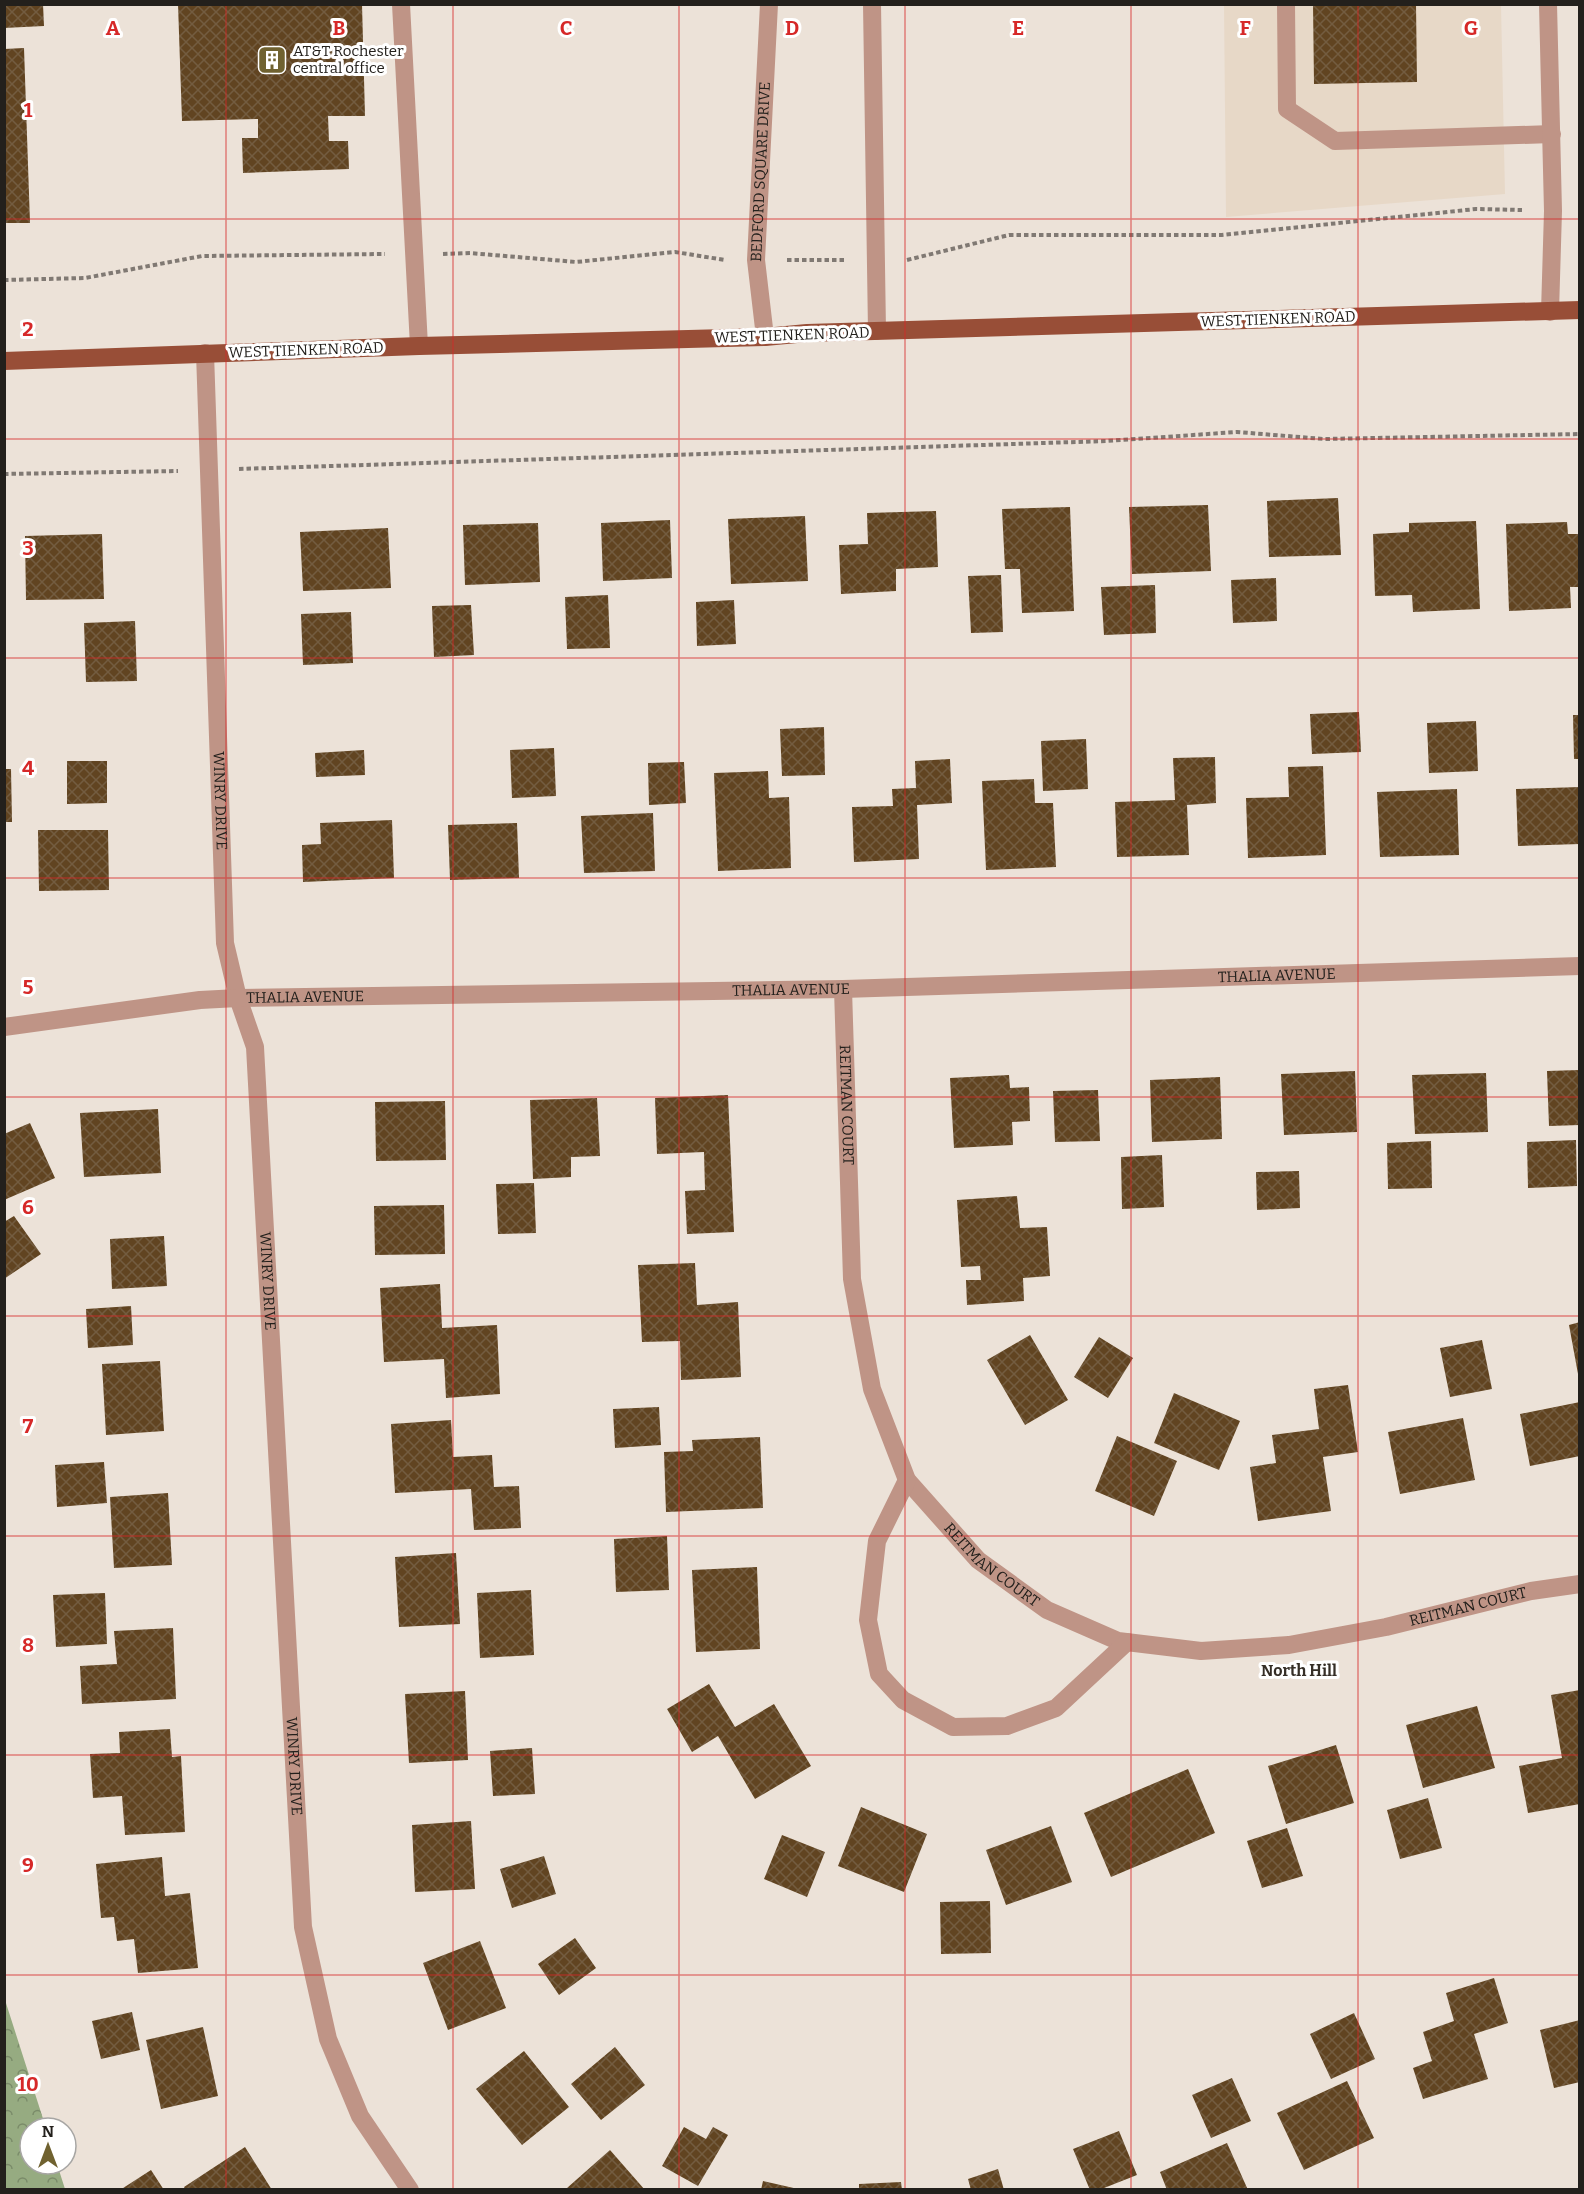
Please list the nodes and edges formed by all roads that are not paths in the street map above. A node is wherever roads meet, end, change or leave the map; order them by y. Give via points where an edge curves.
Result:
1 (401, 4) edge
2 (769, 4) edge
3 (872, 4) edge
4 (1286, 4) edge
5 (1548, 4) edge
6 (1552, 134) junction
7 (1580, 310) edge
8 (1550, 312) junction
9 (877, 331) junction
10 (765, 337) junction
11 (419, 346) junction
12 (205, 353) junction
13 (4, 361) edge
14 (1580, 966) edge
15 (843, 989) junction
16 (238, 998) junction
17 (4, 1027) edge
18 (907, 1479) junction
19 (1580, 1584) edge
20 (1127, 1642) junction
21 (410, 2190) edge

1 - 11 street
2 - 10 street, BEDFORD SQUARE DRIVE via 756,260
3 - 9 street
4 - 6 street via 1287,109 1335,141
5 - 6 street
6 - 8 street
7 - 8 main road, WEST TIENKEN ROAD
8 - 9 main road, WEST TIENKEN ROAD
9 - 10 main road, WEST TIENKEN ROAD
10 - 11 main road, WEST TIENKEN ROAD
11 - 12 main road, WEST TIENKEN ROAD
12 - 13 main road, WEST TIENKEN ROAD
12 - 16 street, WINRY DRIVE via 225,944
14 - 15 street, THALIA AVENUE
15 - 16 street, THALIA AVENUE
15 - 18 street, REITMAN COURT via 852,1279 872,1389
16 - 17 street, THALIA AVENUE
16 - 21 street, WINRY DRIVE via 255,1047 303,1927 328,2039 360,2116
18 - 20 street, REITMAN COURT via 978,1560 1047,1610
18 - 20 street via 877,1541 868,1620 879,1674 903,1700 953,1727 1007,1726 1056,1708
19 - 20 street, REITMAN COURT via 1531,1591 1386,1627 1289,1645 1201,1651

